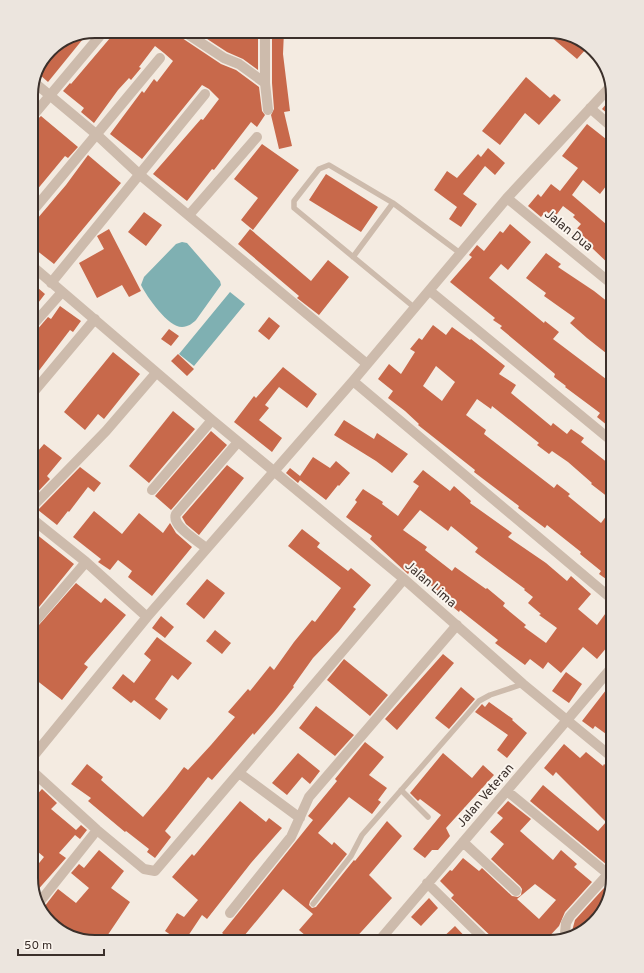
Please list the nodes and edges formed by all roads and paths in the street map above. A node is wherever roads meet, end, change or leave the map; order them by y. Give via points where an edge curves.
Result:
1 (98, 38) edge
2 (194, 38) edge
3 (266, 38) edge
4 (160, 58) dead end
5 (265, 83) junction
6 (39, 86) edge
7 (606, 91) edge
8 (205, 94) dead end
9 (50, 96) junction
10 (590, 108) junction
11 (38, 110) edge
12 (268, 110) dead end
13 (606, 122) edge
14 (96, 134) junction
15 (257, 137) dead end
16 (140, 175) junction
17 (507, 198) junction
18 (393, 203) junction
19 (38, 204) edge
20 (189, 215) junction
21 (460, 253) junction
22 (353, 257) junction
23 (38, 271) edge
24 (606, 279) edge
25 (51, 283) junction
26 (430, 291) junction
27 (62, 292) junction
28 (415, 308) junction
29 (38, 319) edge
30 (95, 319) junction
31 (367, 364) junction
32 (156, 373) junction
33 (354, 382) junction
34 (38, 387) edge
35 (212, 420) junction
36 (606, 436) edge
37 (238, 442) junction
38 (273, 472) junction
39 (152, 490) dead end
40 (38, 501) edge
41 (38, 524) edge
42 (206, 548) junction
43 (86, 562) junction
44 (404, 579) junction
45 (606, 594) edge
46 (147, 616) junction
47 (38, 618) edge
48 (457, 625) junction
49 (606, 675) edge
50 (523, 684) junction
51 (568, 721) junction
52 (38, 750) edge
53 (606, 752) edge
54 (239, 773) junction
55 (38, 776) edge
56 (401, 790) junction
57 (507, 791) junction
58 (428, 817) dead end
59 (300, 818) junction
60 (97, 830) junction
61 (463, 842) junction
62 (606, 873) edge
63 (606, 880) edge
64 (427, 883) junction
65 (516, 891) dead end
66 (42, 899) edge
67 (313, 904) dead end
68 (230, 913) dead end
69 (566, 933) dead end
70 (384, 935) edge
71 (480, 935) edge

1 - 9 street
2 - 5 street via 224,58 239,64
3 - 5 street
4 - 14 street
5 - 12 street
6 - 9 street
7 - 10 street
8 - 16 street
9 - 11 street
9 - 14 street
10 - 13 street
10 - 17 street
14 - 16 street
14 - 19 street
15 - 20 street
16 - 20 street
16 - 25 street
17 - 21 street
17 - 24 street, Jalan Dua
18 - 21 lane
18 - 22 lane
18 - 22 lane via 329,165 319,169 294,201 294,208
20 - 31 street
21 - 26 street
22 - 28 lane
23 - 25 street, Jalan Lima
25 - 27 street, Jalan Lima
26 - 28 street
26 - 36 street
27 - 29 street
27 - 30 street, Jalan Lima
28 - 31 street
30 - 32 street, Jalan Lima
30 - 34 street
31 - 33 street
32 - 35 street, Jalan Lima
32 - 40 street
33 - 38 street
33 - 45 street
35 - 37 street, Jalan Lima
35 - 39 street
37 - 38 street, Jalan Lima
37 - 42 street via 174,518 177,525
38 - 42 street
38 - 44 street, Jalan Lima
41 - 43 street
42 - 46 street
43 - 46 street
43 - 47 street
44 - 48 street, Jalan Lima
44 - 54 street
46 - 52 street
48 - 50 street, Jalan Lima
48 - 59 street via 309,797
49 - 51 street, Jalan Veteran
50 - 51 street, Jalan Lima
50 - 56 lane via 479,701
51 - 53 street, Jalan Lima
51 - 57 street, Jalan Veteran
54 - 59 street
54 - 60 street via 155,871 144,869
55 - 60 street
56 - 58 lane
56 - 67 lane via 362,835 351,856
57 - 61 street, Jalan Veteran
57 - 62 street
59 - 68 street via 291,837
60 - 66 street
61 - 64 street, Jalan Veteran
61 - 65 street
63 - 69 street via 570,916 566,923
64 - 70 street, Jalan Veteran
64 - 71 street

